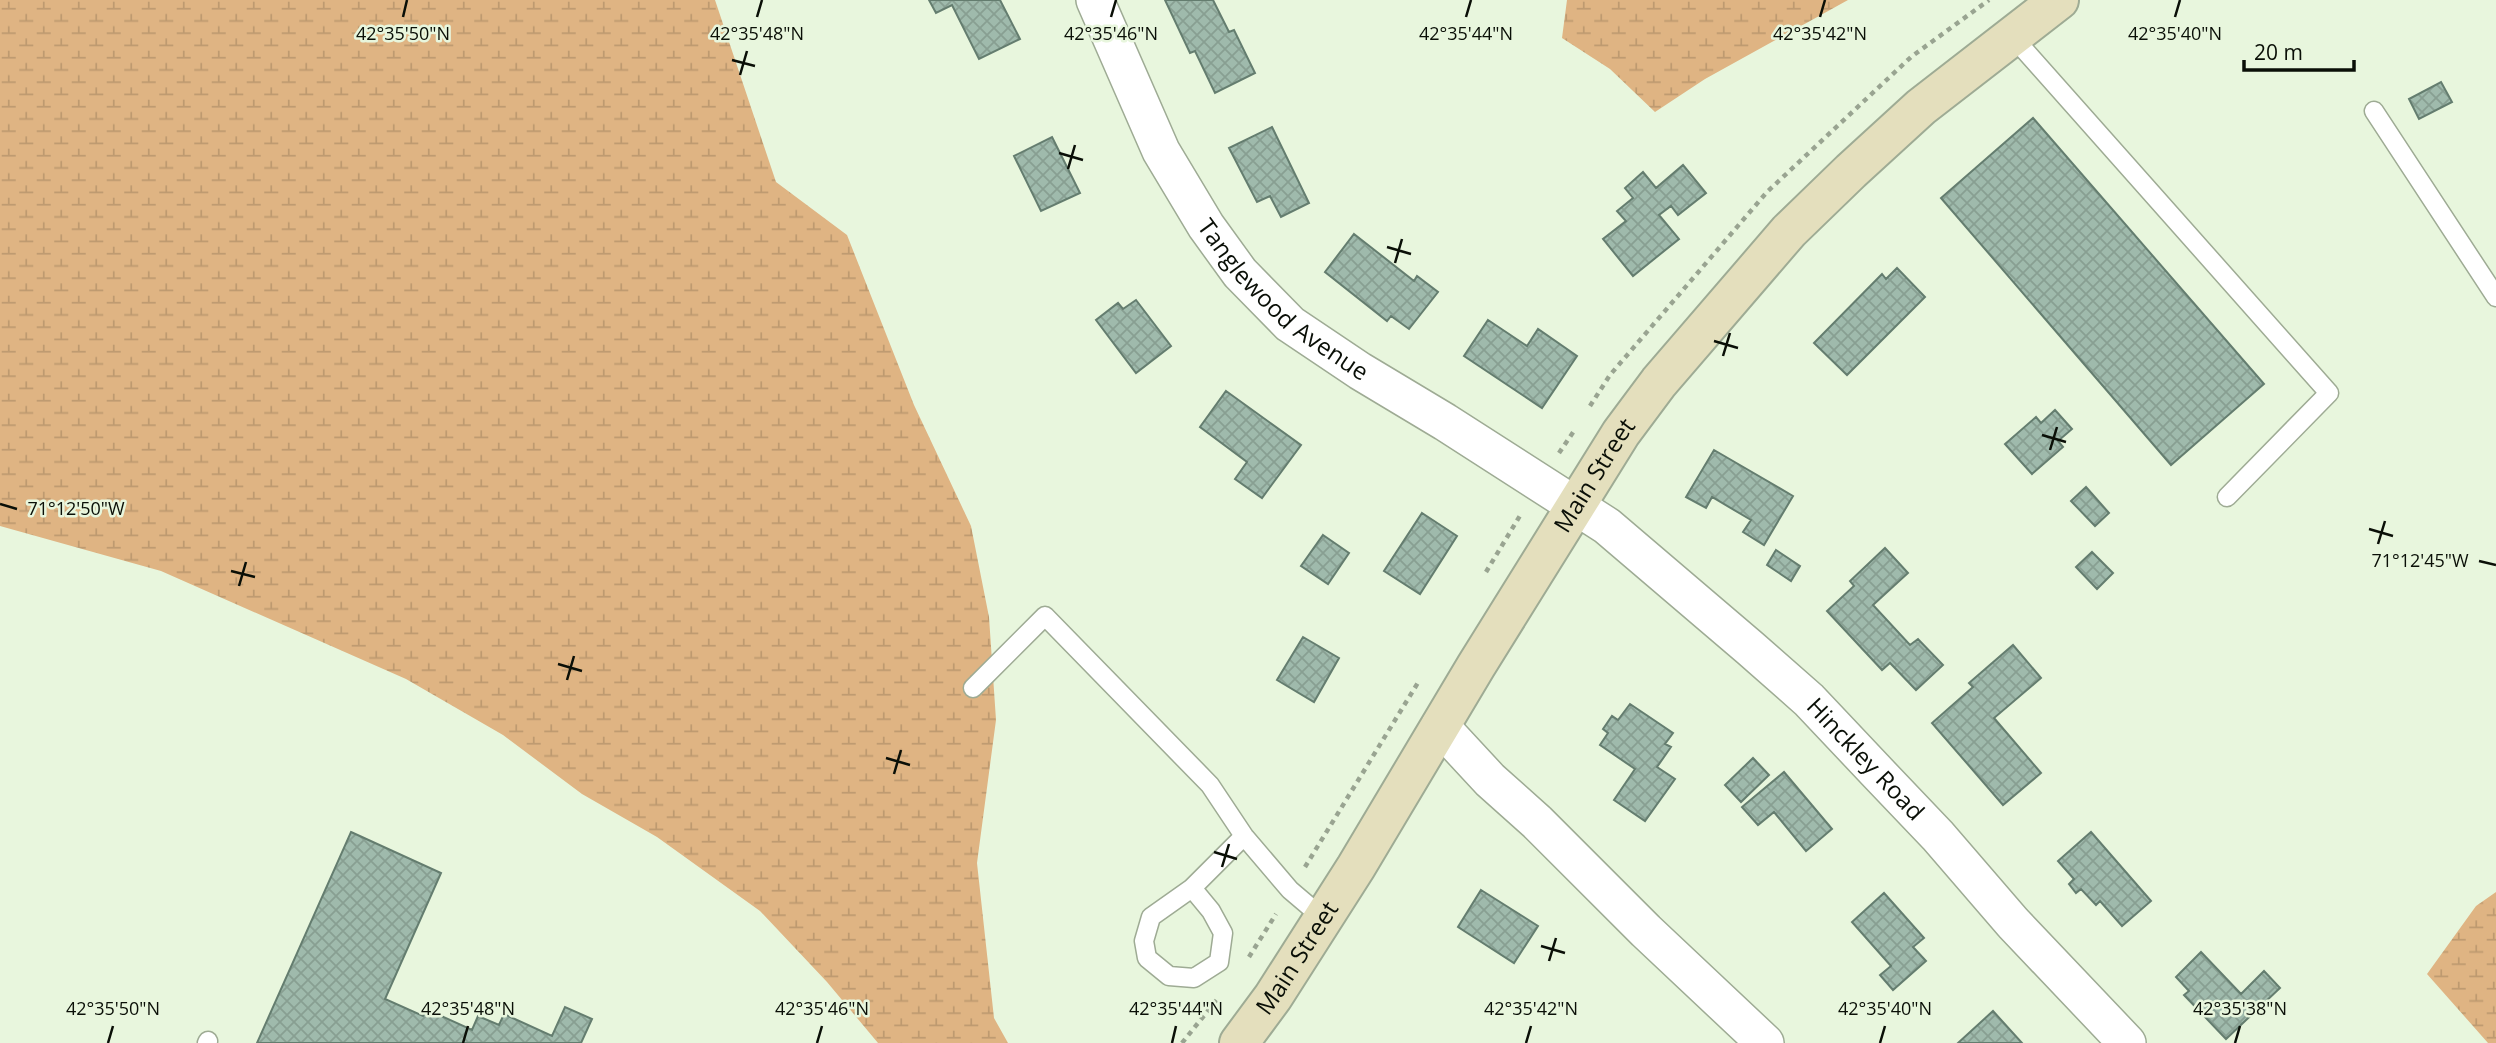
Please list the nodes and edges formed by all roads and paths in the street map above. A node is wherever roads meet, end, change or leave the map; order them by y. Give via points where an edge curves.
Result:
1 (1095, 0) edge
2 (2059, 0) edge
3 (2012, 36) junction
4 (2374, 111) dead end
5 (2496, 297) edge
6 (2227, 497) dead end
7 (1577, 506) junction
8 (1511, 532) dead end
9 (1482, 578) dead end
10 (1425, 671) dead end
11 (973, 688) dead end
12 (1440, 726) junction
13 (1244, 835) junction
14 (1192, 888) junction
15 (1290, 890) junction
16 (1323, 918) junction
17 (1246, 962) dead end
18 (1222, 992) dead end
19 (1182, 1043) edge
20 (1239, 1043) edge
21 (1765, 1043) edge
22 (2127, 1043) edge

1 - 7 street, Tanglewood Avenue via 1161,151 1240,273 1290,324
2 - 3 main road, Main Street
3 - 6 lane via 2329,393
3 - 7 main road, Main Street via 1922,107 1789,231 1659,382 1621,433
4 - 5 lane
7 - 12 main road, Main Street
7 - 22 street, Hinckley Road via 1655,565 1809,700
8 - 9 path
10 - 15 path
11 - 13 lane via 1045,616 1210,785
12 - 16 main road, Main Street
12 - 21 street via 1490,780
13 - 14 lane
13 - 15 lane
14 - 14 lane via 1151,918 1144,941 1147,958 1169,976 1194,978 1219,962 1223,933
15 - 16 lane
15 - 17 path
16 - 20 main road, Main Street
18 - 19 path

